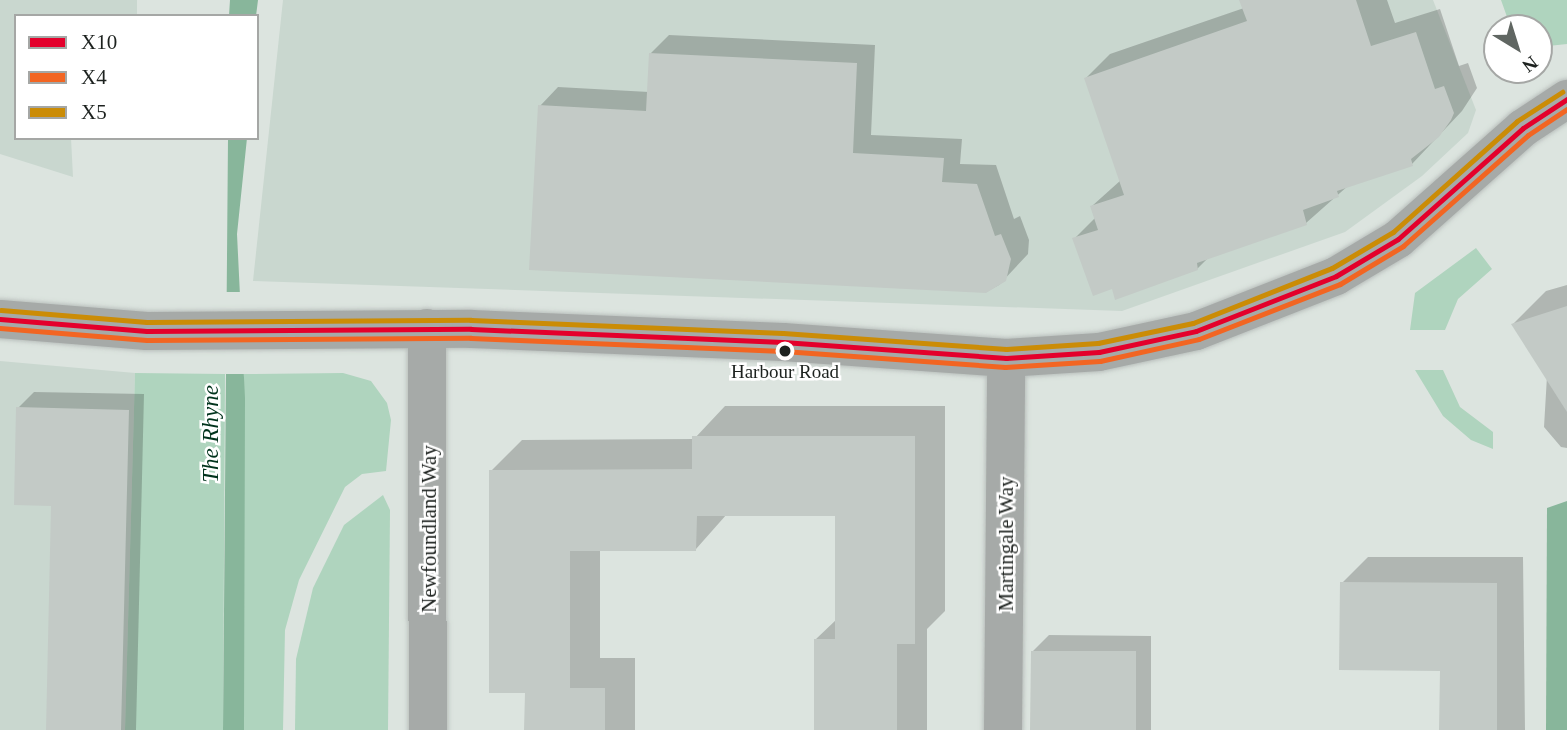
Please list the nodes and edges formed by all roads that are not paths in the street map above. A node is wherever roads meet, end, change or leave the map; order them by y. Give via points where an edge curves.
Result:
1 (1567, 99) edge
2 (0, 319) edge
3 (427, 328) junction
4 (1006, 358) junction
5 (428, 730) edge
6 (1003, 730) edge

1 - 4 street via 1523,128 1398,239 1336,276 1196,331 1099,352
2 - 3 street via 147,331
3 - 4 street via 782,342
3 - 5 street, Newfoundland Way
4 - 6 street, Martingale Way

